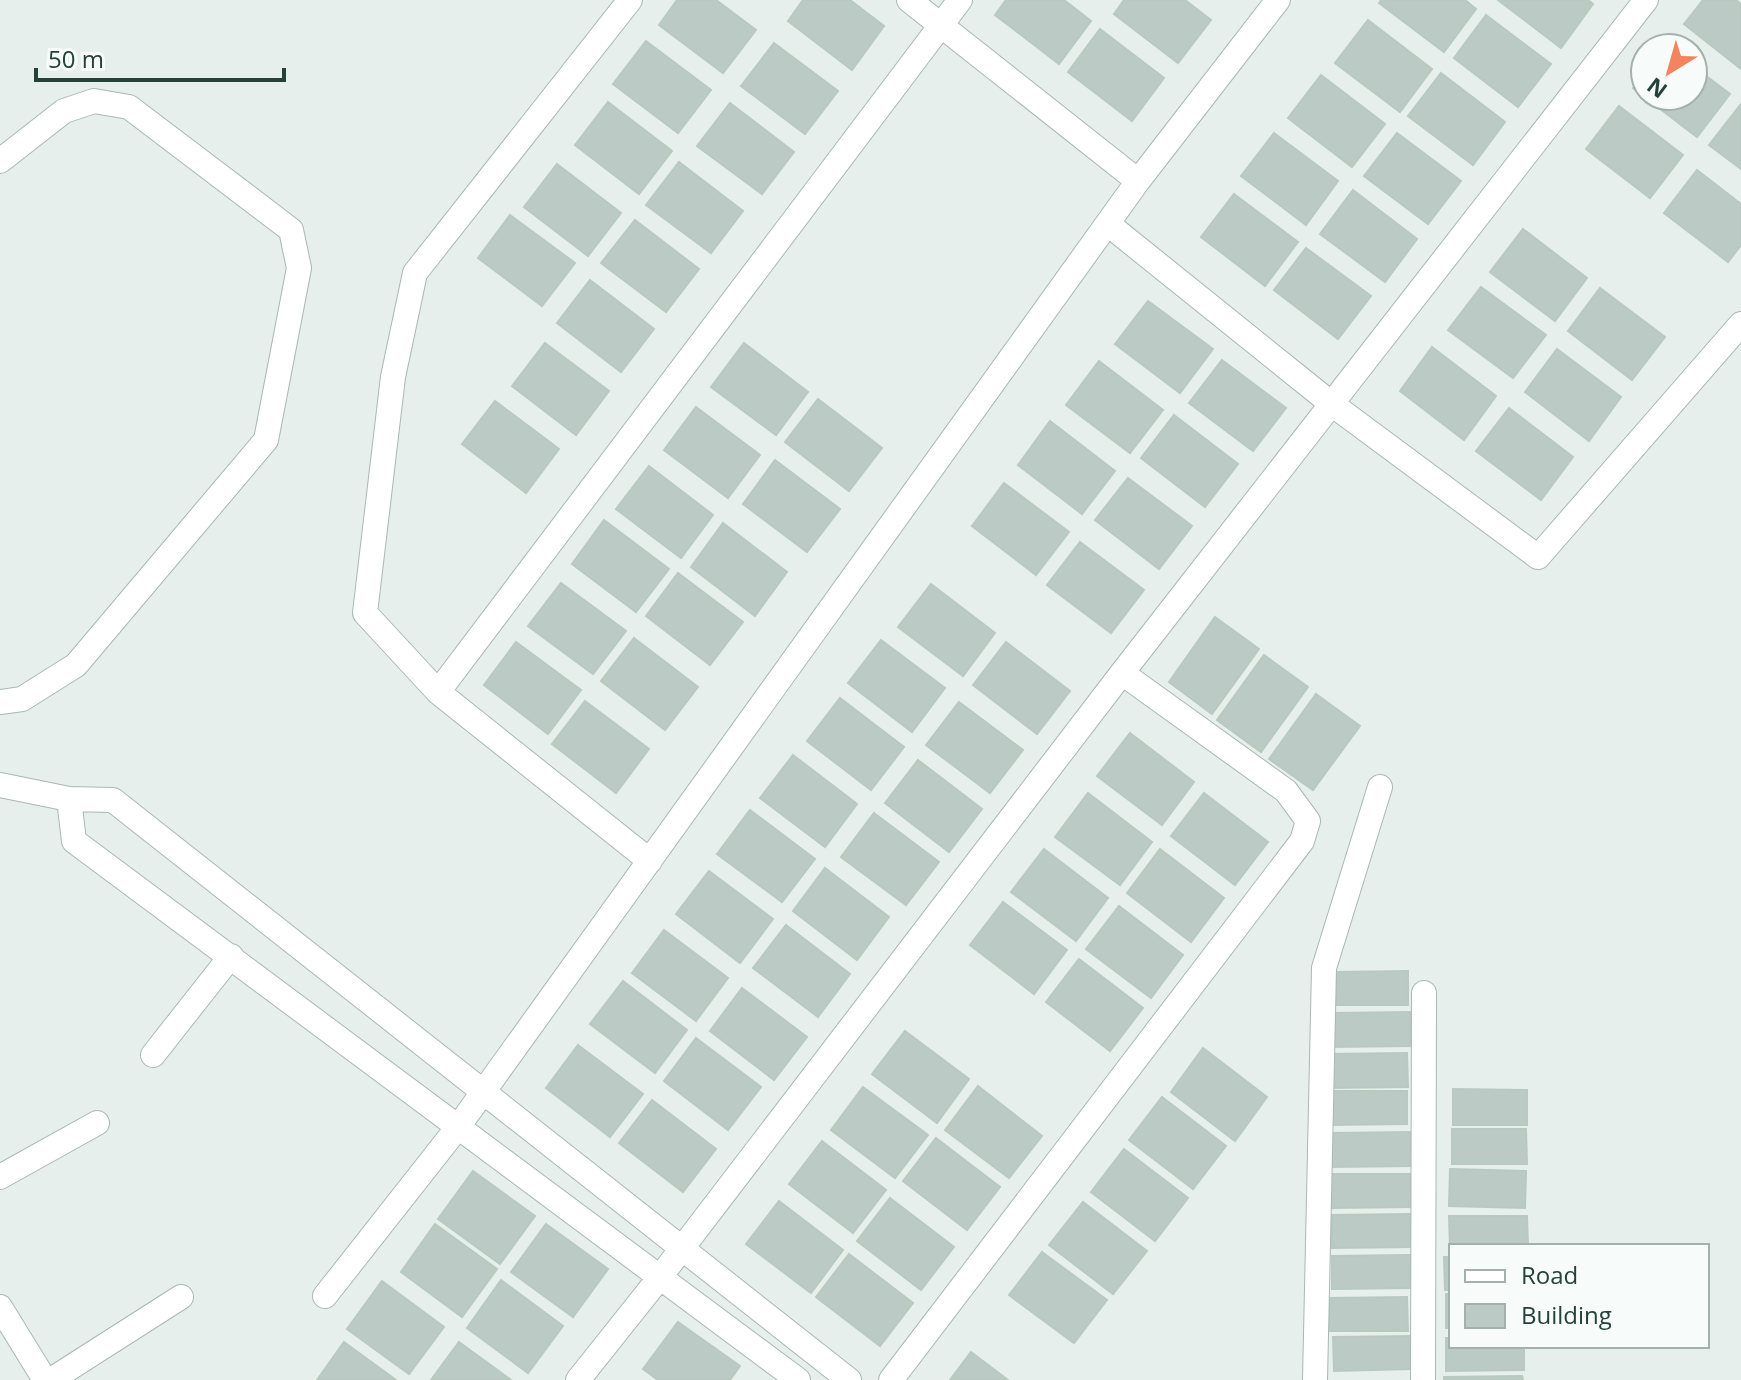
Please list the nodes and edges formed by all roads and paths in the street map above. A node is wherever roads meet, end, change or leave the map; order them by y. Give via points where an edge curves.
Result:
1 (630, 0) edge
2 (909, 0) edge
3 (960, 0) edge
4 (1278, 0) edge
5 (1646, 0) edge
6 (941, 26) junction
7 (0, 161) edge
8 (1138, 181) junction
9 (1108, 224) junction
10 (1741, 324) edge
11 (1333, 405) junction
12 (1122, 673) junction
13 (438, 692) junction
14 (0, 702) edge
15 (0, 785) edge
16 (1380, 787) dead end
17 (69, 799) junction
18 (650, 861) junction
19 (231, 956) junction
20 (1424, 993) dead end
21 (153, 1055) dead end
22 (483, 1092) junction
23 (97, 1123) dead end
24 (458, 1127) junction
25 (0, 1177) edge
26 (682, 1249) junction
27 (660, 1277) junction
28 (325, 1296) dead end
29 (181, 1297) dead end
30 (0, 1307) edge
31 (48, 1380) edge
32 (578, 1380) edge
33 (798, 1380) edge
34 (849, 1380) edge
35 (891, 1380) edge
36 (1315, 1380) edge
37 (1423, 1380) edge

1 - 13 street via 415,273 393,377 365,613
2 - 6 street
3 - 6 street
4 - 8 street
5 - 11 street
6 - 8 street
6 - 13 street
7 - 14 street via 64,111 94,101 129,107 291,230 299,268 266,440 76,665 22,699
8 - 9 street
9 - 11 street
9 - 18 street
10 - 11 street via 1538,557
11 - 12 street
12 - 26 street
12 - 35 street via 1286,791 1308,821 1302,841
13 - 18 street
15 - 17 street
16 - 36 street via 1324,968
17 - 19 street via 74,841
17 - 22 street via 113,800
18 - 22 street
19 - 21 street
19 - 24 street
20 - 37 street
22 - 24 street
22 - 26 street
23 - 25 street
24 - 27 street
24 - 28 street
26 - 27 street
26 - 34 street
27 - 32 street
27 - 33 street
29 - 31 street
30 - 31 street

